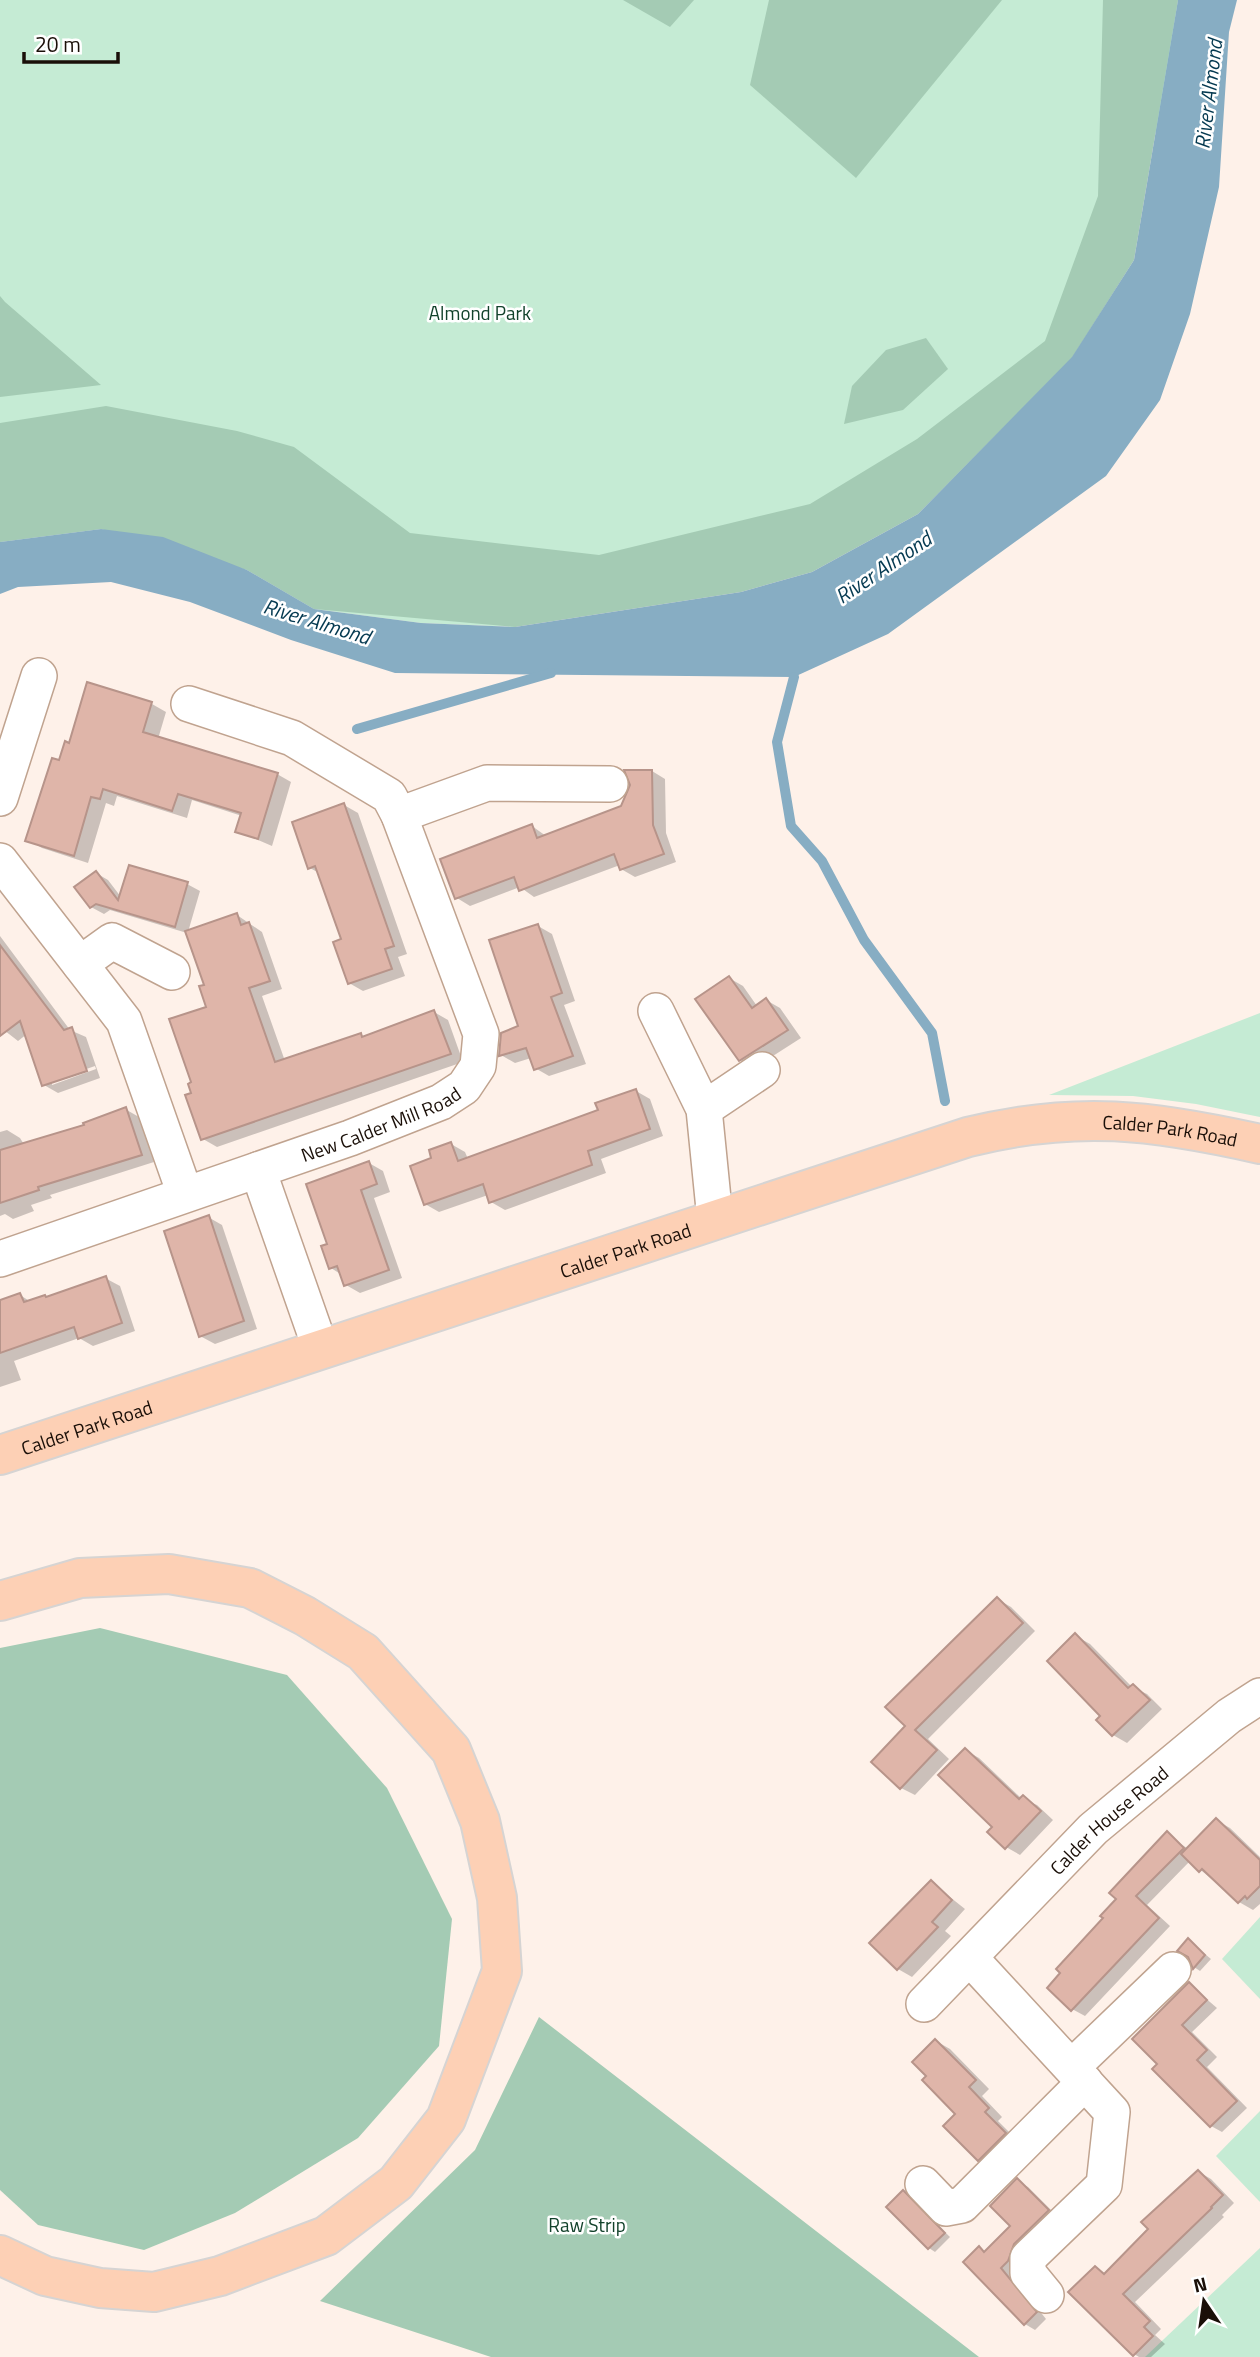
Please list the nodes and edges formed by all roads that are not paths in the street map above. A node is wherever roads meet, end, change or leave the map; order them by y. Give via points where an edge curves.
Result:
1 (39, 676) dead end
2 (189, 704) dead end
3 (610, 784) dead end
4 (0, 798) edge
5 (400, 815) junction
6 (0, 861) edge
7 (80, 964) junction
8 (172, 972) dead end
9 (656, 1011) dead end
10 (762, 1070) dead end
11 (704, 1109) junction
12 (1260, 1144) edge
13 (258, 1170) junction
14 (186, 1195) junction
15 (715, 1219) junction
16 (0, 1259) edge
17 (320, 1348) junction
18 (0, 1455) edge
19 (0, 1601) edge
20 (1260, 1696) edge
21 (970, 1958) junction
22 (1172, 1970) dead end
23 (924, 2004) dead end
24 (1079, 2075) junction
25 (923, 2184) dead end
26 (0, 2255) edge
27 (1046, 2295) dead end

1 - 4 street
2 - 5 street, New Calder Mill Road via 292,738 389,796
3 - 5 street via 536,769
5 - 13 street, New Calder Mill Road via 481,1034 478,1066 464,1087 441,1102
6 - 7 street
7 - 8 street via 112,941
7 - 14 street via 124,1021
9 - 11 street
10 - 11 street
11 - 15 street
12 - 15 main road, Calder Park Road via 1137,1122 1040,1122 968,1137
13 - 14 street, New Calder Mill Road
13 - 17 street
14 - 16 street, New Calder Mill Road
15 - 17 main road, Calder Park Road
17 - 18 main road, Calder Park Road
19 - 26 main road via 80,1578 169,1574 250,1588 363,1652 451,1750 480,1821 498,1898 502,1971 446,2119 396,2183 326,2236 220,2276 154,2292 100,2288 45,2276
20 - 21 street, Calder House Road via 1229,1716 1093,1829
21 - 23 street, Calder House Road
21 - 24 street
22 - 24 street
24 - 25 street via 962,2205 946,2208
24 - 27 street via 1112,2112 1104,2185 1028,2258 1028,2273

